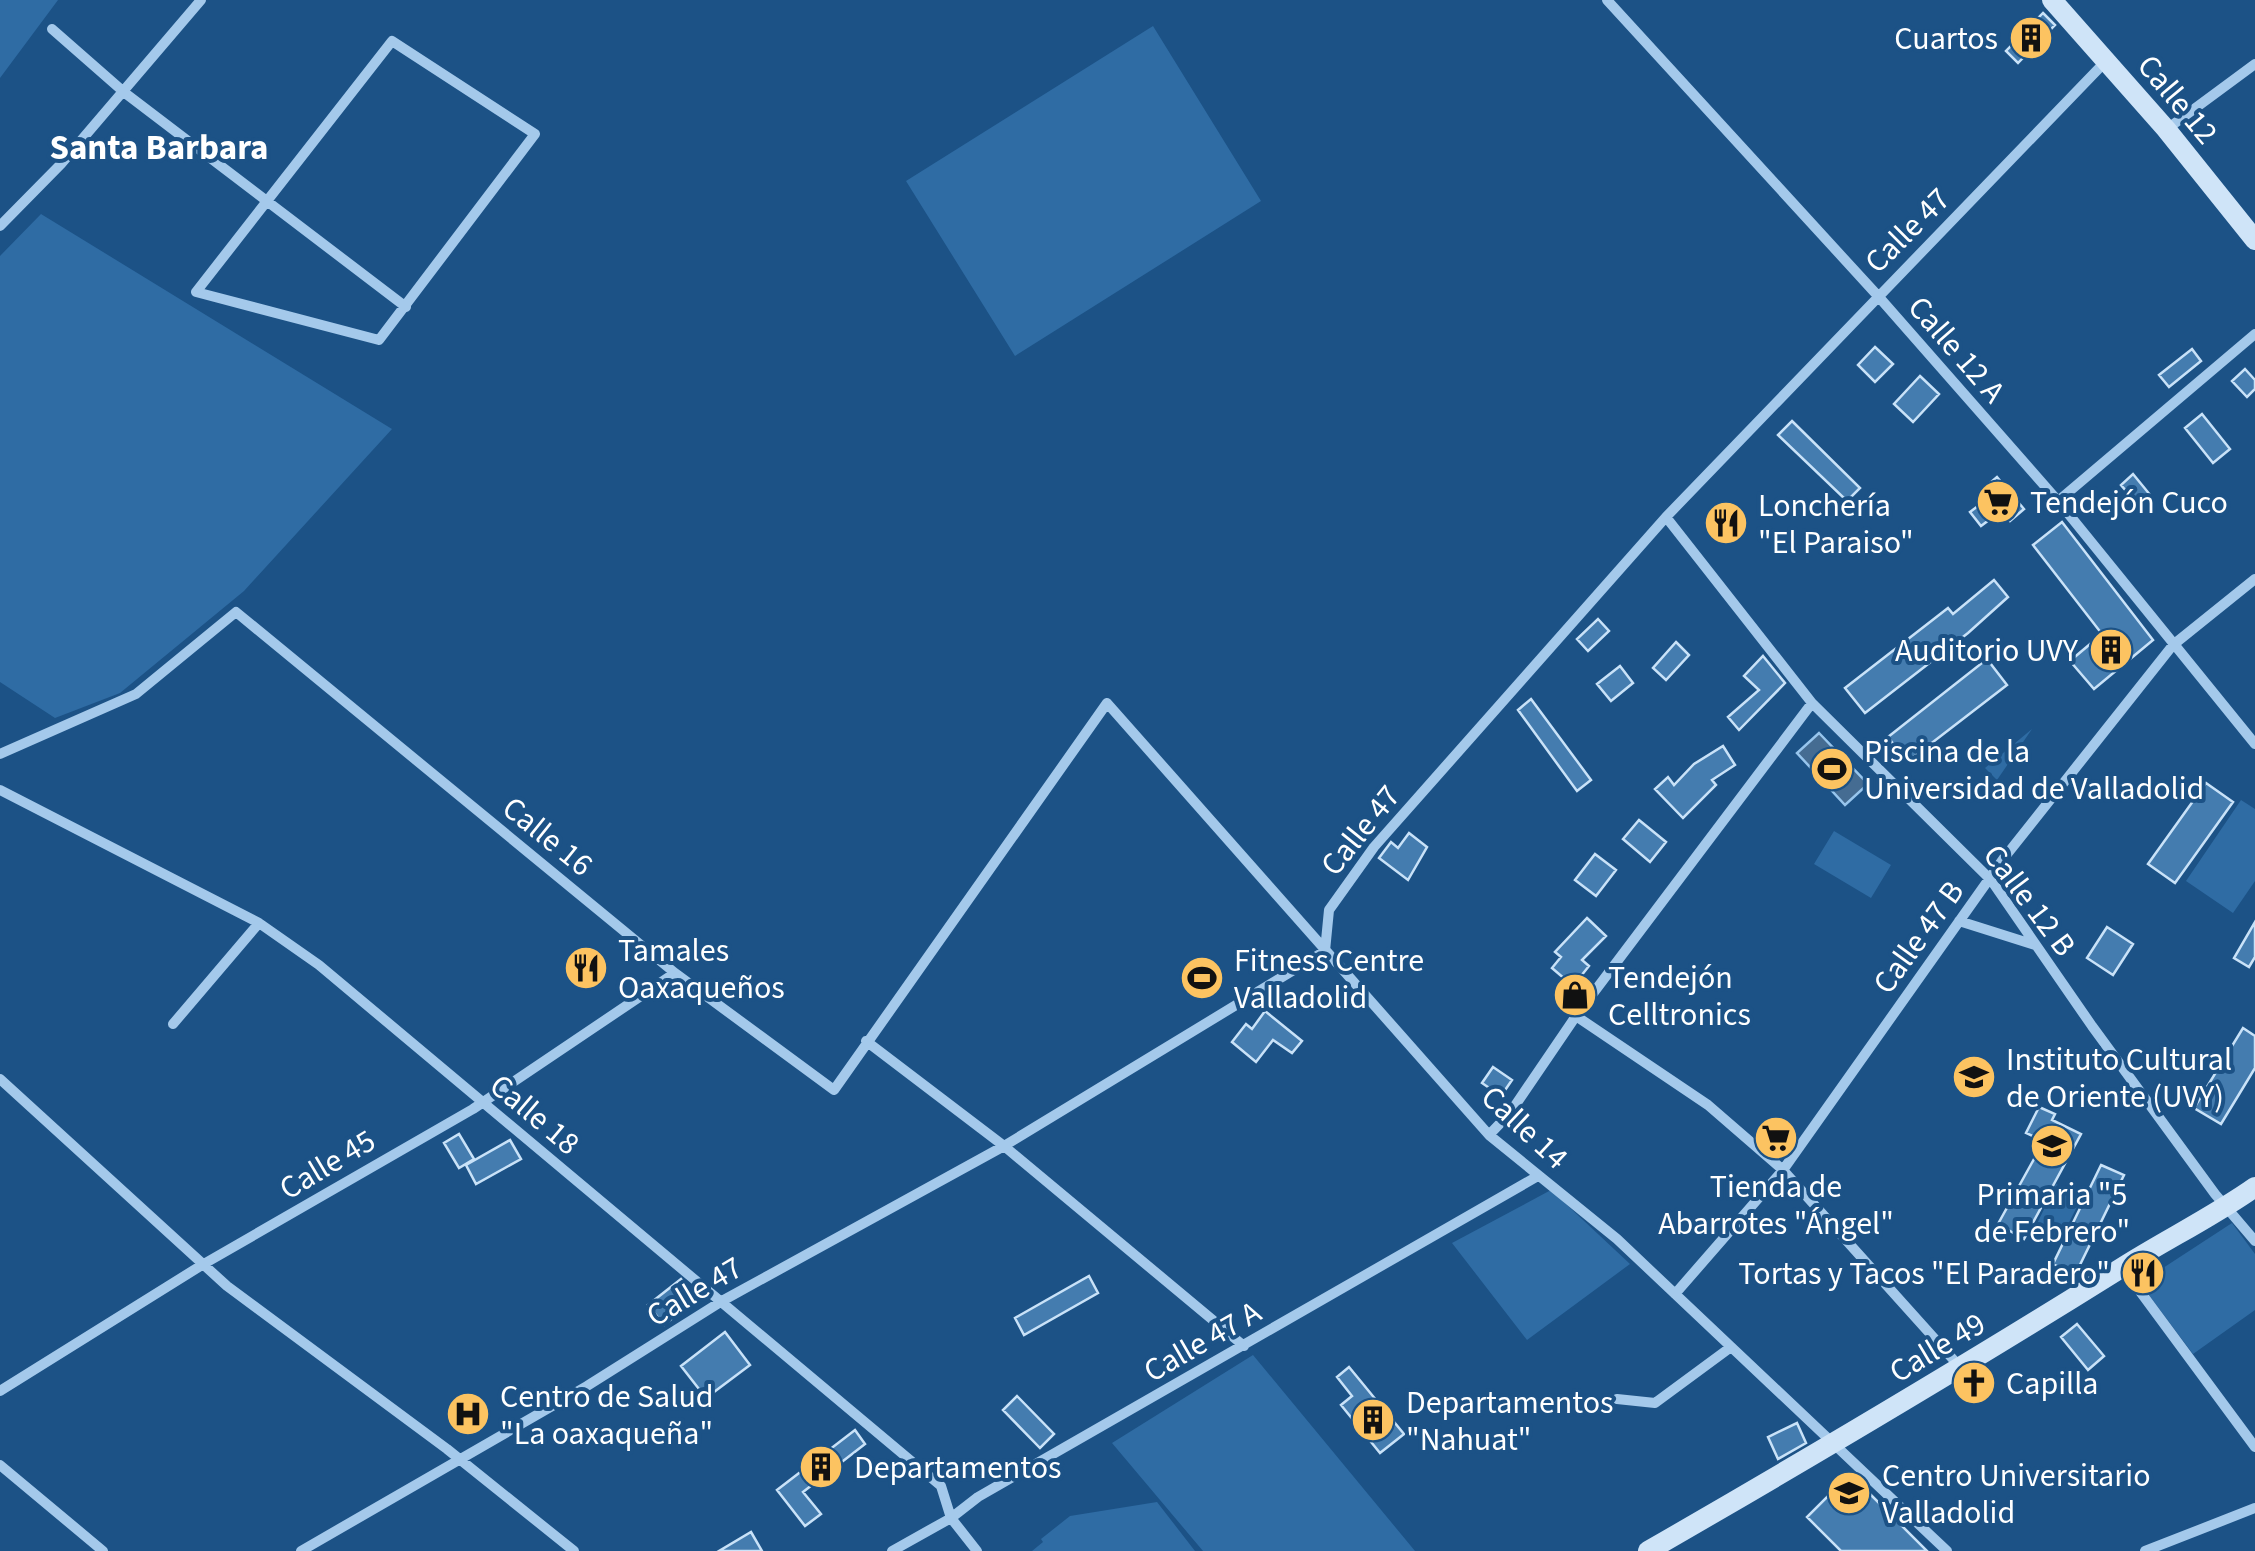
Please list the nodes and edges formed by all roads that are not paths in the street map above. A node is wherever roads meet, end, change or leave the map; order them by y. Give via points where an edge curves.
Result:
1 (201, 0) edge
2 (1607, 0) edge
3 (2052, 0) edge
4 (52, 28) dead end
5 (2106, 60) junction
6 (2255, 64) edge
7 (125, 93) junction
8 (2166, 129) junction
9 (266, 201) junction
10 (0, 226) edge
11 (2255, 240) edge
12 (1878, 296) junction
13 (406, 306) junction
14 (2255, 334) edge
15 (2058, 501) junction
16 (1666, 517) junction
17 (2255, 579) edge
18 (2173, 645) junction
19 (1812, 703) junction
20 (2255, 744) edge
21 (0, 754) edge
22 (0, 790) edge
23 (1990, 880) junction
24 (1329, 910) junction
25 (1959, 922) junction
26 (259, 924) junction
27 (1311, 935) junction
28 (2036, 945) junction
29 (1325, 951) junction
30 (675, 973) junction
31 (1576, 1016) junction
32 (173, 1024) dead end
33 (866, 1041) junction
34 (0, 1080) edge
35 (483, 1103) junction
36 (1489, 1135) junction
37 (1004, 1146) junction
38 (1782, 1170) junction
39 (1538, 1176) junction
40 (2255, 1187) edge
41 (2226, 1208) junction
42 (2255, 1241) edge
43 (202, 1265) junction
44 (2122, 1267) junction
45 (1675, 1294) junction
46 (722, 1301) junction
47 (1244, 1346) junction
48 (1730, 1346) junction
49 (1961, 1368) junction
50 (0, 1391) edge
51 (1617, 1400) dead end
52 (1834, 1444) junction
53 (2255, 1447) edge
54 (460, 1460) junction
55 (0, 1465) edge
56 (2255, 1508) edge
57 (951, 1518) junction
58 (103, 1551) edge
59 (301, 1551) edge
60 (574, 1551) edge
61 (892, 1551) edge
62 (977, 1551) edge
63 (1648, 1551) edge
64 (1947, 1551) edge
65 (2145, 1551) edge

1 - 7 street
2 - 12 street, Calle 12 A
3 - 5 street, Calle 12
4 - 7 street
5 - 8 street, Calle 12
5 - 12 street, Calle 47
6 - 8 street
7 - 9 street
7 - 10 street
8 - 11 street, Calle 12
9 - 13 street
9 - 13 street via 196,292 379,340
9 - 13 street via 392,41 535,134
12 - 15 street, Calle 12 A
12 - 16 street, Calle 47
14 - 15 street
15 - 18 street, Calle 12 A
16 - 19 street, Calle 12 B
16 - 24 street, Calle 47 via 1374,847
17 - 18 street, Calle 47 B
18 - 20 street, Calle 12 A
18 - 23 street, Calle 47 B
19 - 23 street, Calle 12 B
19 - 31 street
21 - 30 street, Calle 16 via 136,694 236,612
22 - 26 street, Calle 18
23 - 25 street, Calle 47 B
23 - 28 street, Calle 12 B
24 - 27 street
24 - 29 street, Calle 47
25 - 28 street
25 - 38 street, Calle 47 B
26 - 32 street
26 - 35 street, Calle 18 via 319,965
27 - 29 street, Calle 14
27 - 33 street, Calle 14 via 1107,703
28 - 41 street, Calle 12 B
29 - 36 street, Calle 14
29 - 37 street, Calle 47
30 - 33 street, Calle 16 via 834,1090
30 - 35 street, Calle 45
31 - 36 street
31 - 38 street via 1708,1105
33 - 37 street
34 - 43 street
35 - 43 street, Calle 45
35 - 46 street, Calle 18
36 - 39 street, Calle 14
37 - 46 street, Calle 47
37 - 47 street
38 - 45 street, Calle 47 B
38 - 49 street
39 - 45 street, Calle 14
39 - 47 street, Calle 47 A
40 - 41 street, Calle 49
41 - 42 street, Calle 12 B
41 - 44 street, Calle 49
43 - 50 street, Calle 45
43 - 54 street
44 - 49 street, Calle 49
44 - 53 street
45 - 48 street, Calle 14
46 - 54 street, Calle 47
46 - 57 street, Calle 18 via 941,1486
47 - 57 street, Calle 47 A
48 - 51 street via 1655,1403
48 - 52 street, Calle 14
49 - 52 street, Calle 49
52 - 63 street, Calle 49
52 - 64 street, Calle 14
54 - 59 street, Calle 47
54 - 60 street
55 - 58 street
56 - 65 street
57 - 61 street, Calle 47 A
57 - 62 street, Calle 18

